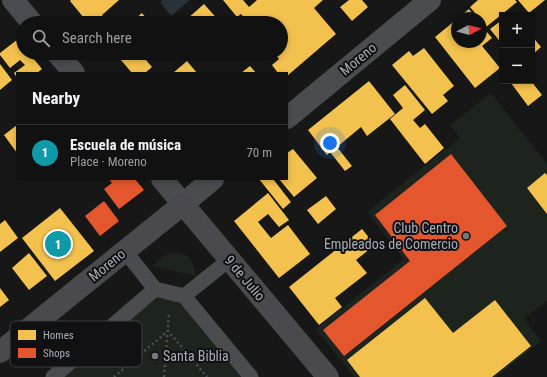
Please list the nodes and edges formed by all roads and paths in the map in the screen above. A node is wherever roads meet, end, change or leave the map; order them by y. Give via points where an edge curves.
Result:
1 (13, 0) edge
2 (430, 0) edge
3 (26, 16) edge
4 (63, 60) edge
5 (73, 72) edge
6 (288, 117) edge
7 (163, 180) edge
8 (212, 180) edge
9 (183, 204) junction
10 (125, 251) junction
11 (229, 260) junction
12 (155, 289) junction
13 (177, 294) junction
14 (38, 321) edge
15 (118, 321) edge
16 (168, 331) junction
17 (10, 344) edge
18 (0, 352) edge
19 (142, 353) edge
20 (65, 367) edge
21 (126, 367) edge
22 (53, 377) edge
23 (114, 377) edge
24 (164, 377) edge
25 (207, 377) edge
26 (252, 377) edge
27 (328, 377) edge

1 - 3 street
2 - 6 street, Moreno
4 - 5 street
7 - 9 street, 9 de Julio
8 - 9 street, Moreno
9 - 10 main road, Moreno
9 - 11 main road, 9 de Julio
10 - 12 lane
10 - 14 main road, Moreno
11 - 13 lane
11 - 27 main road, 9 de Julio
12 - 13 lane
12 - 15 lane
13 - 16 path
13 - 26 lane
16 - 19 path
16 - 24 path
16 - 25 path
17 - 18 main road, Moreno
20 - 22 lane
21 - 23 path

